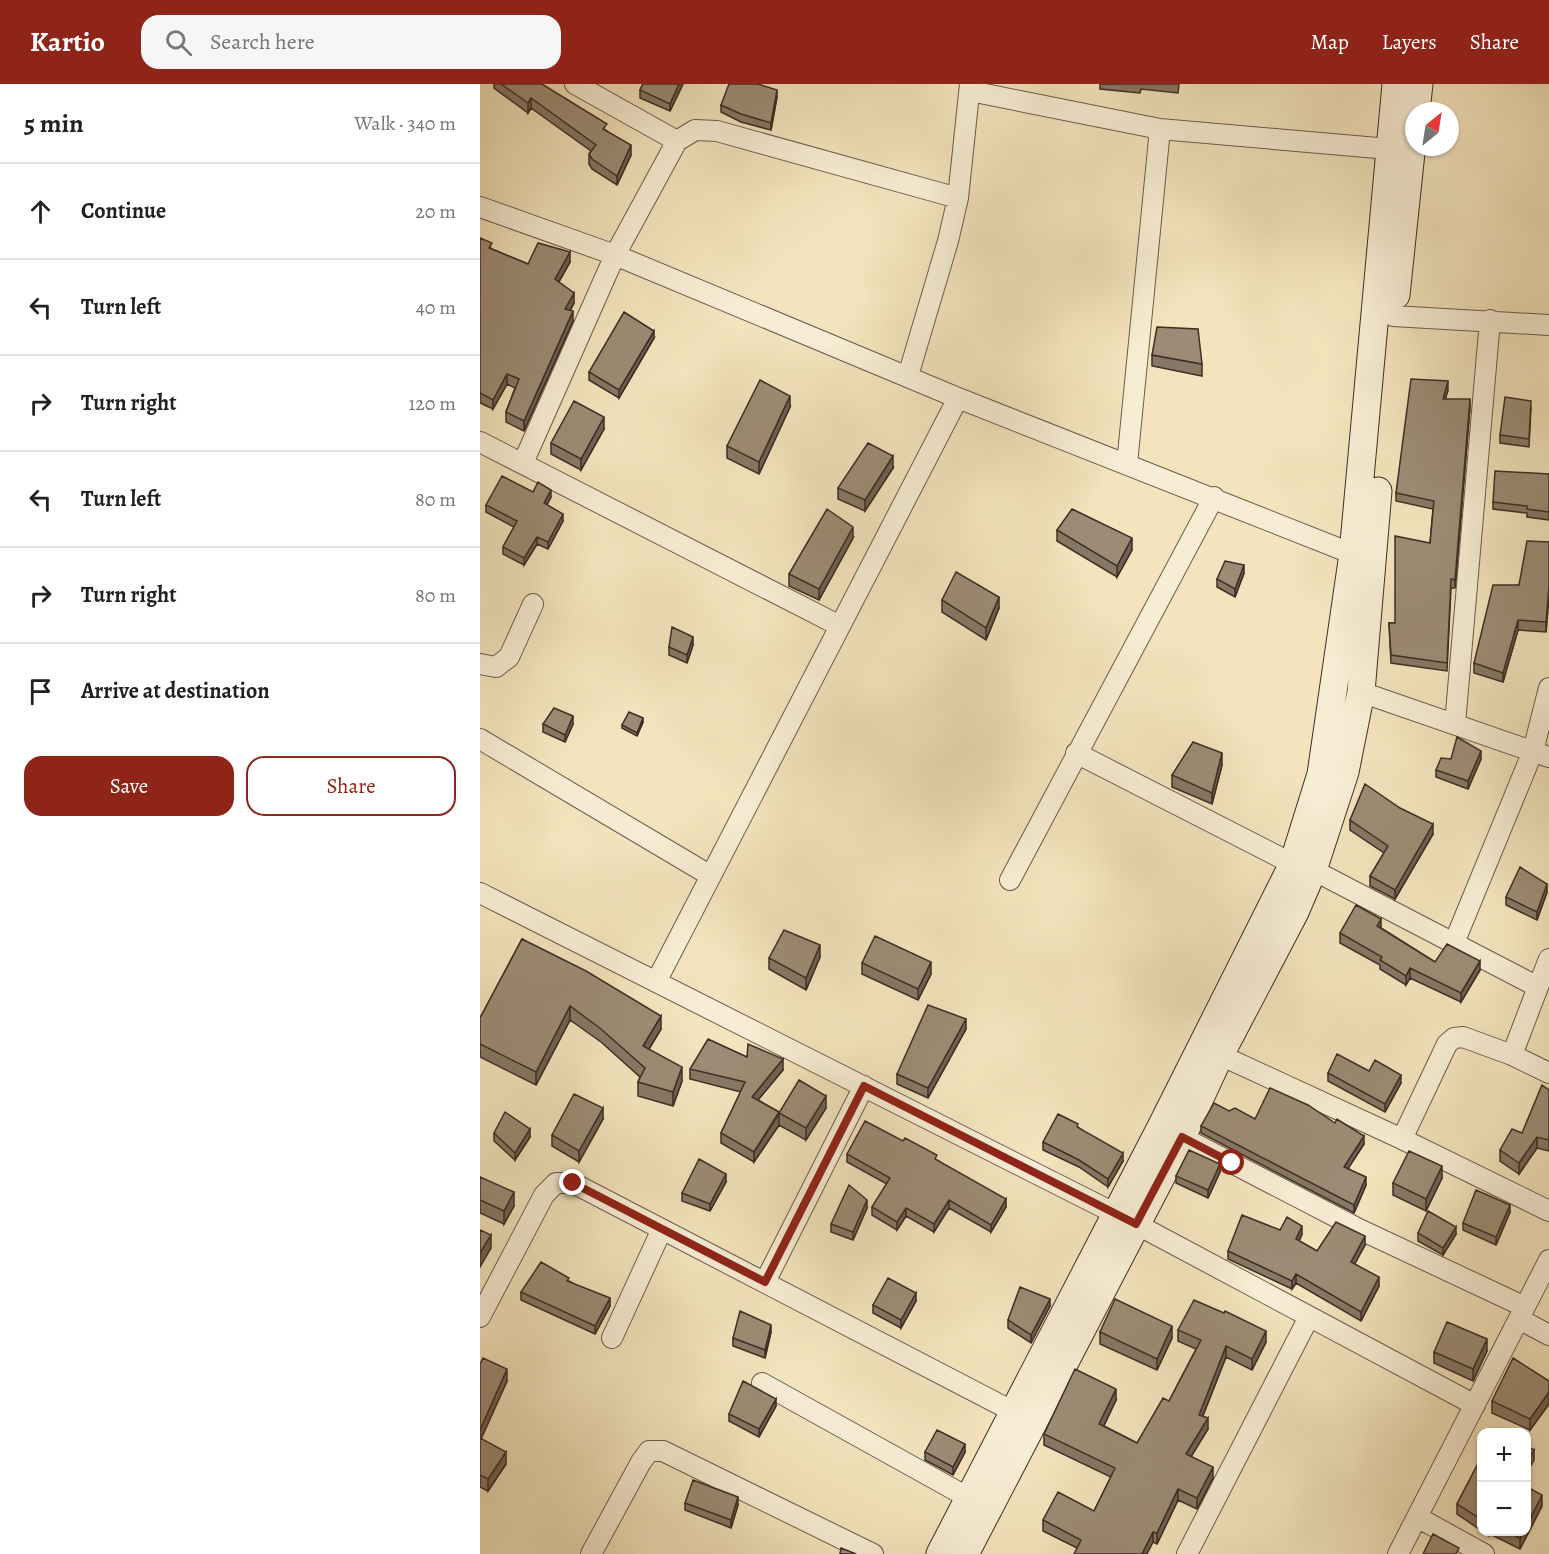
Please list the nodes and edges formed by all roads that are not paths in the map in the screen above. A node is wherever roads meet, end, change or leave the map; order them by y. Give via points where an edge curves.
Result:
1 (574, 84) edge
2 (1396, 84) edge
3 (1419, 84) edge
4 (970, 88) edge
5 (1417, 102) edge
6 (1160, 129) junction
7 (677, 141) junction
8 (1389, 149) junction
9 (1411, 156) edge
10 (958, 198) junction
11 (480, 207) edge
12 (615, 255) junction
13 (1394, 315) junction
14 (1490, 320) junction
15 (1549, 325) edge
16 (908, 376) junction
17 (958, 398) junction
18 (480, 442) edge
19 (523, 463) junction
20 (1127, 464) junction
21 (1214, 497) junction
22 (1353, 554) junction
23 (533, 604) dead end
24 (840, 626) junction
25 (480, 664) edge
26 (1549, 688) edge
27 (1361, 692) junction
28 (1455, 724) junction
29 (480, 739) edge
30 (1076, 753) junction
31 (1541, 754) edge
32 (1303, 867) junction
33 (711, 876) junction
34 (1010, 880) dead end
35 (480, 893) edge
36 (1454, 943) junction
37 (1549, 959) edge
38 (656, 982) junction
39 (1538, 987) junction
40 (1220, 1055) junction
41 (1512, 1055) junction
42 (1549, 1073) edge
43 (864, 1086) junction
44 (1182, 1137) junction
45 (1402, 1139) junction
46 (1549, 1211) edge
47 (1126, 1219) junction
48 (662, 1229) junction
49 (1549, 1260) edge
50 (765, 1282) junction
51 (1522, 1313) junction
52 (480, 1317) edge
53 (1310, 1317) junction
54 (1549, 1335) edge
55 (612, 1338) dead end
56 (762, 1383) dead end
57 (1475, 1405) junction
58 (1014, 1412) junction
59 (969, 1498) junction
60 (1418, 1517) junction
61 (591, 1554) edge
62 (873, 1554) edge
63 (940, 1554) edge
64 (965, 1554) edge
65 (1187, 1554) edge
66 (1398, 1554) edge
67 (1484, 1554) edge

1 - 7 street
2 - 8 street
3 - 5 street
4 - 6 street
4 - 10 street
6 - 8 street
6 - 20 street
7 - 10 street via 695,130 717,131
7 - 12 street
8 - 22 street
9 - 13 street
10 - 16 street
11 - 12 street
12 - 16 street
12 - 19 street
13 - 14 street
13 - 27 street
14 - 15 street
14 - 28 street
16 - 17 street
17 - 20 street
17 - 24 street
18 - 19 street
19 - 24 street
20 - 21 street
21 - 22 street
21 - 30 street
22 - 32 street via 1321,774
23 - 25 street via 509,657 496,667
24 - 33 street
26 - 31 street
27 - 28 street
27 - 32 street via 1345,772
28 - 31 street
29 - 33 street
30 - 32 street
30 - 34 street
31 - 36 street
32 - 36 street
32 - 40 street via 1295,912
32 - 47 street
33 - 38 street
35 - 38 street
36 - 39 street
37 - 39 street
38 - 43 street
39 - 41 street
40 - 44 street
40 - 45 street
41 - 42 street
41 - 45 street via 1462,1037 1454,1038 1447,1044
43 - 47 street
43 - 50 street
44 - 47 street
44 - 51 street
45 - 46 street
47 - 53 street
47 - 58 street
47 - 64 street
48 - 50 street
48 - 52 street via 573,1183 556,1183 544,1195
48 - 55 street
49 - 51 street
50 - 58 street
51 - 54 street
51 - 57 street
53 - 57 street
53 - 65 street
56 - 59 street
57 - 60 street
58 - 59 street
59 - 63 street
60 - 66 street
60 - 67 street
61 - 62 street via 649,1451 663,1451

